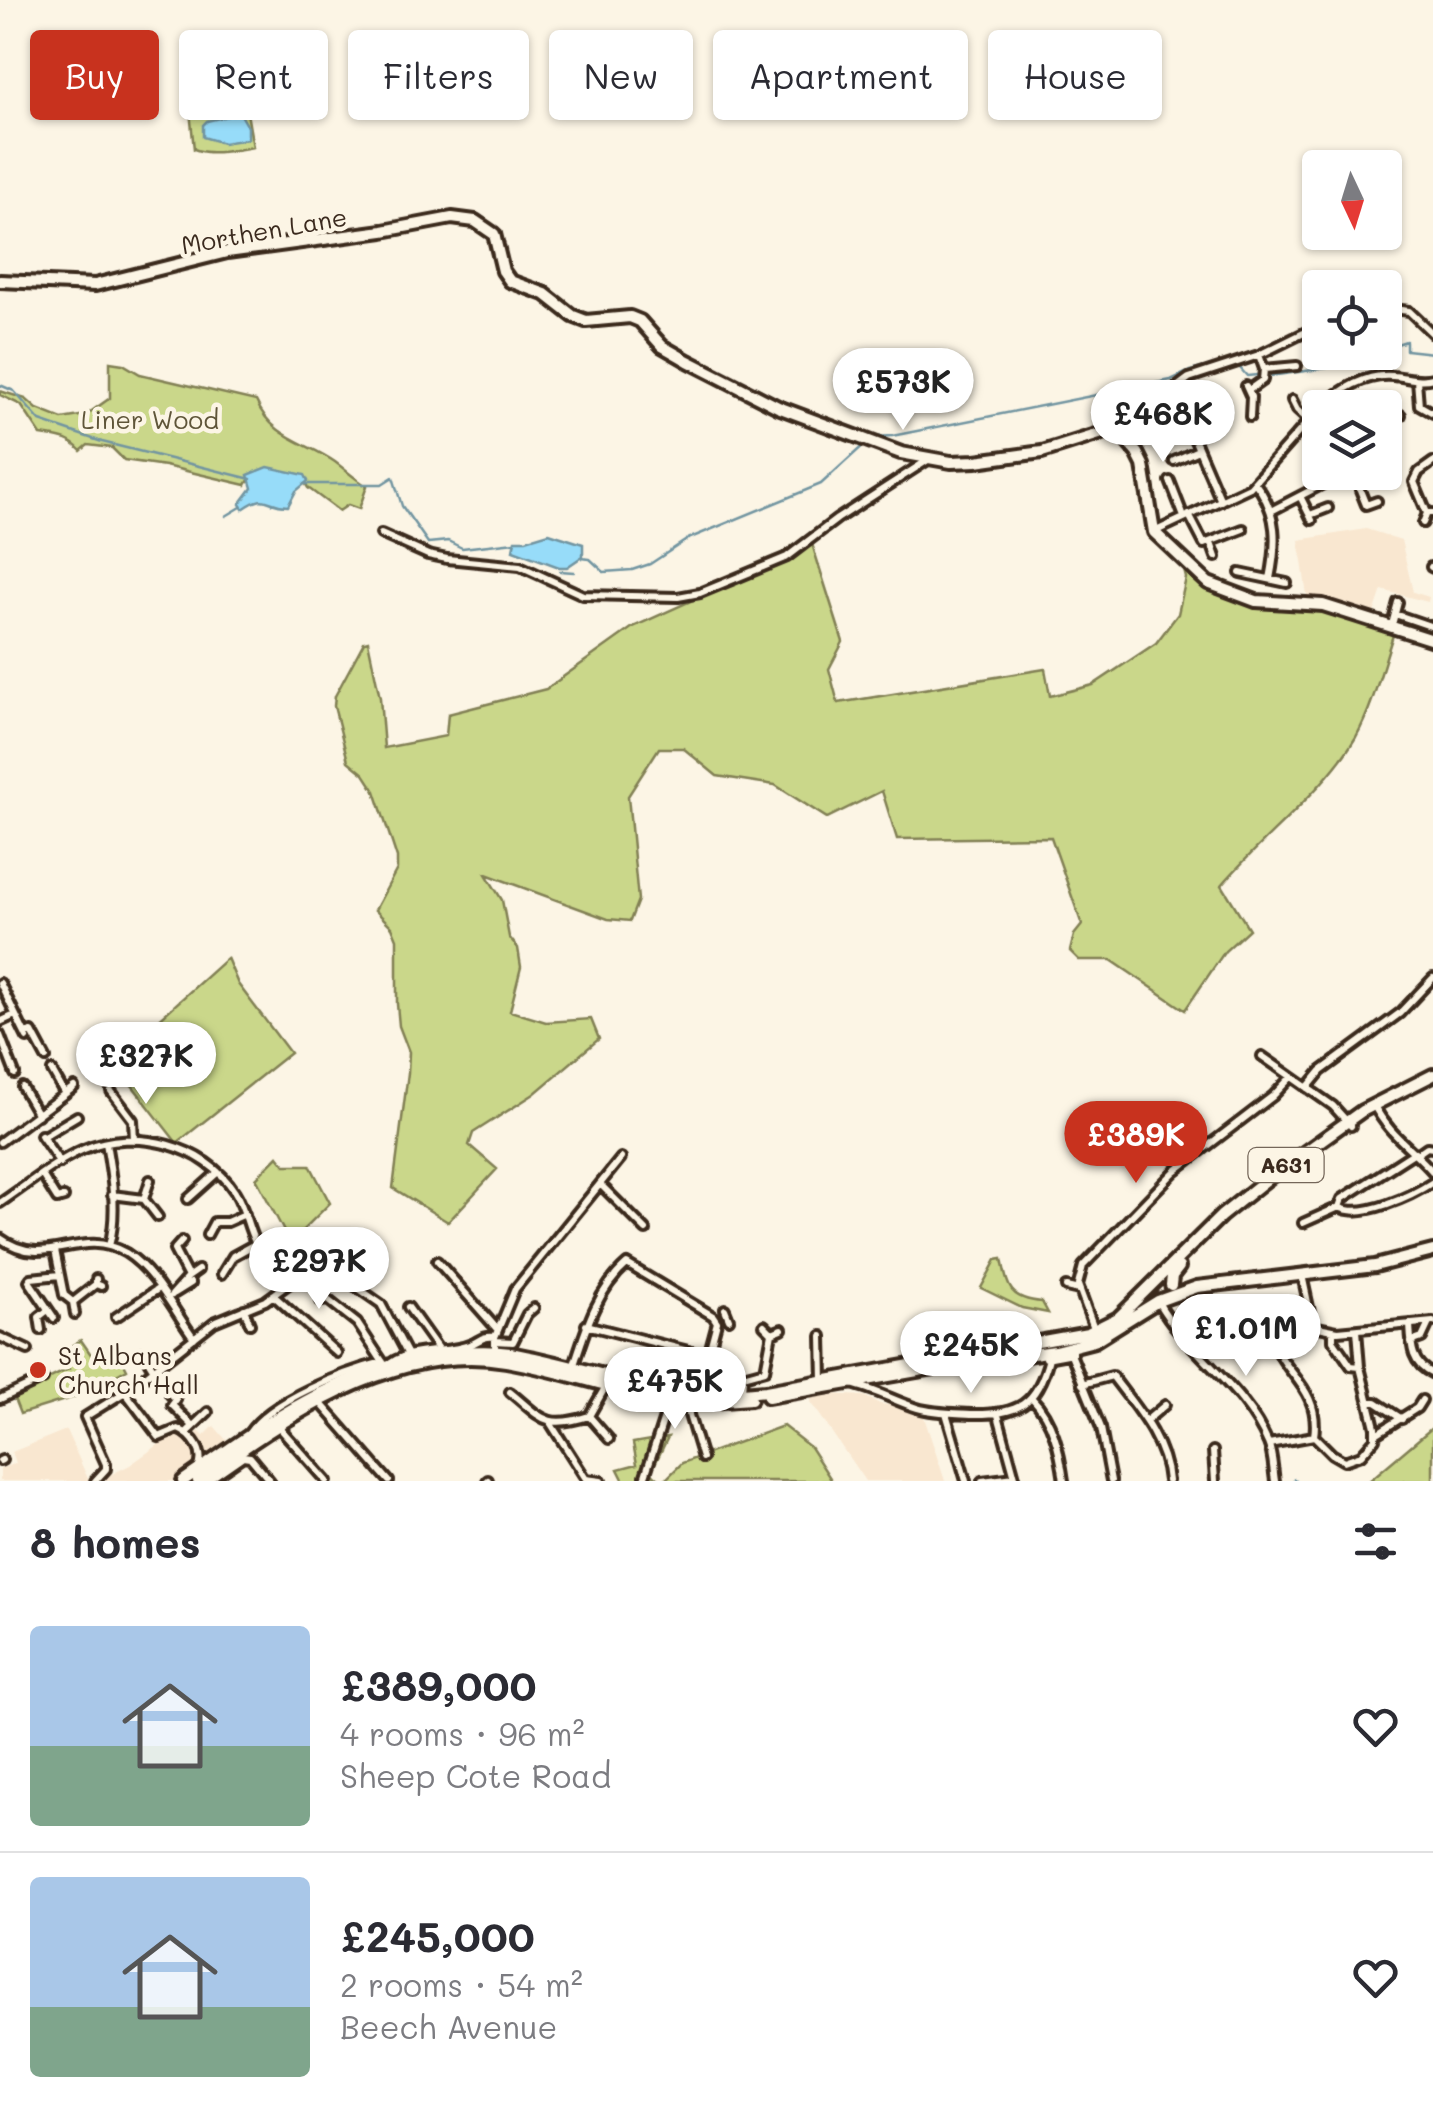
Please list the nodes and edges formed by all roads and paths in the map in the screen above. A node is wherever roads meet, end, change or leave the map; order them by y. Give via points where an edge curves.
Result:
1 (0, 281) edge
2 (1402, 309) edge
3 (1302, 334) edge
4 (1433, 334) edge
5 (1258, 355) junction
6 (1297, 366) dead end
7 (1264, 369) junction
8 (1433, 378) edge
9 (1418, 380) junction
10 (1346, 390) edge
11 (1292, 400) dead end
12 (1224, 413) dead end
13 (1433, 413) edge
14 (1253, 414) dead end
15 (1302, 415) edge
16 (1302, 427) edge
17 (1118, 432) junction
18 (1198, 450) junction
19 (928, 460) junction
20 (1174, 460) dead end
21 (1433, 462) edge
22 (1170, 481) dead end
23 (1254, 483) junction
24 (1312, 490) edge
25 (1360, 490) edge
26 (1300, 496) junction
27 (1220, 501) junction
28 (1376, 501) dead end
29 (1328, 508) dead end
30 (1271, 511) junction
31 (1430, 513) edge
32 (1186, 516) junction
33 (1423, 523) dead end
34 (1243, 529) dead end
35 (1154, 532) junction
36 (381, 534) dead end
37 (1211, 543) junction
38 (1216, 557) dead end
39 (1240, 573) dead end
40 (1270, 580) junction
41 (1288, 583) dead end
42 (1398, 602) dead end
43 (1433, 626) edge
44 (1433, 640) edge
45 (1433, 978) edge
46 (2, 980) edge
47 (15, 1015) junction
48 (0, 1022) edge
49 (0, 1035) edge
50 (1262, 1056) dead end
51 (46, 1058) dead end
52 (52, 1071) dead end
53 (15, 1074) dead end
54 (1291, 1077) junction
55 (1433, 1079) edge
56 (22, 1087) dead end
57 (74, 1087) dead end
58 (1307, 1088) junction
59 (111, 1092) dead end
60 (65, 1094) junction
61 (1375, 1107) junction
62 (38, 1115) junction
63 (77, 1116) dead end
64 (1349, 1124) junction
65 (134, 1140) junction
66 (0, 1142) edge
67 (106, 1143) junction
68 (1433, 1148) edge
69 (1416, 1153) junction
70 (621, 1158) dead end
71 (60, 1163) junction
72 (218, 1172) junction
73 (1433, 1172) edge
74 (42, 1175) junction
75 (150, 1180) dead end
76 (1433, 1182) edge
77 (600, 1184) junction
78 (112, 1196) junction
79 (188, 1198) dead end
80 (144, 1199) junction
81 (57, 1200) dead end
82 (0, 1203) edge
83 (1340, 1206) junction
84 (246, 1214) junction
85 (158, 1217) dead end
86 (1303, 1223) dead end
87 (646, 1230) dead end
88 (205, 1232) dead end
89 (0, 1238) edge
90 (176, 1243) dead end
91 (255, 1244) junction
92 (109, 1246) junction
93 (55, 1250) junction
94 (1433, 1250) edge
95 (620, 1254) dead end
96 (220, 1258) dead end
97 (437, 1261) dead end
98 (228, 1263) junction
99 (627, 1264) junction
100 (198, 1270) dead end
101 (222, 1274) dead end
102 (302, 1274) dead end
103 (60, 1275) junction
104 (1302, 1275) junction
105 (190, 1280) junction
106 (1157, 1280) junction
107 (98, 1283) dead end
108 (1171, 1285) junction
109 (355, 1286) dead end
110 (1197, 1287) junction
111 (284, 1288) junction
112 (1066, 1288) dead end
113 (158, 1289) junction
114 (1079, 1290) junction
115 (273, 1295) junction
116 (169, 1296) junction
117 (1143, 1296) junction
118 (123, 1298) dead end
119 (321, 1301) dead end
120 (1158, 1301) junction
121 (73, 1302) junction
122 (408, 1306) dead end
123 (534, 1308) dead end
124 (130, 1309) junction
125 (244, 1309) junction
126 (74, 1314) dead end
127 (727, 1315) dead end
128 (116, 1318) dead end
129 (717, 1319) junction
130 (1431, 1322) edge
131 (250, 1324) dead end
132 (1311, 1324) junction
133 (1410, 1324) junction
134 (586, 1325) junction
135 (764, 1325) dead end
136 (782, 1329) dead end
137 (40, 1330) dead end
138 (1357, 1330) junction
139 (1095, 1331) junction
140 (1334, 1331) junction
141 (772, 1333) junction
142 (822, 1336) dead end
143 (0, 1337) edge
144 (194, 1338) junction
145 (495, 1339) junction
146 (1238, 1341) dead end
147 (1278, 1341) junction
148 (810, 1342) dead end
149 (1411, 1342) junction
150 (822, 1346) junction
151 (1081, 1346) junction
152 (438, 1349) junction
153 (28, 1350) dead end
154 (143, 1352) dead end
155 (1041, 1352) junction
156 (337, 1353) dead end
157 (706, 1354) junction
158 (1071, 1354) junction
159 (408, 1356) junction
160 (544, 1361) junction
161 (713, 1363) dead end
162 (385, 1365) junction
163 (1360, 1366) junction
164 (573, 1368) junction
165 (154, 1370) junction
166 (559, 1373) junction
167 (1433, 1374) edge
168 (885, 1377) junction
169 (43, 1380) dead end
170 (584, 1380) junction
171 (824, 1380) junction
172 (848, 1384) junction
173 (1082, 1384) junction
174 (606, 1385) junction
175 (124, 1392) junction
176 (510, 1392) dead end
177 (331, 1393) junction
178 (170, 1394) dead end
179 (882, 1396) junction
180 (742, 1397) junction
181 (1032, 1398) junction
182 (0, 1399) edge
183 (670, 1399) junction
184 (1422, 1400) dead end
185 (689, 1401) junction
186 (320, 1402) junction
187 (1368, 1402) junction
188 (1165, 1405) dead end
189 (208, 1412) dead end
190 (946, 1413) junction
191 (998, 1415) junction
192 (589, 1416) junction
193 (1402, 1419) junction
194 (1146, 1421) junction
195 (550, 1424) junction
196 (193, 1426) junction
197 (279, 1428) junction
198 (186, 1433) junction
199 (248, 1434) junction
200 (1376, 1434) junction
201 (1314, 1436) junction
202 (609, 1439) dead end
203 (1269, 1444) junction
204 (1213, 1451) dead end
205 (200, 1456) junction
206 (217, 1457) junction
207 (702, 1458) dead end
208 (198, 1476) edge
209 (645, 1476) dead end
210 (1015, 1479) edge
211 (95, 1481) edge
212 (183, 1481) edge
213 (207, 1481) edge
214 (270, 1481) edge
215 (327, 1481) edge
216 (389, 1481) edge
217 (600, 1481) edge
218 (966, 1481) edge
219 (982, 1481) edge
220 (1064, 1481) edge
221 (1112, 1481) edge
222 (1168, 1481) edge
223 (1215, 1481) edge
224 (1275, 1481) edge

1 - 19 main road, Morthen Lane via 95,284 228,252 458,218 475,221 494,234 510,282 545,294 578,319 640,320 662,346 778,407
2 - 4 street
3 - 5 street
5 - 7 street
5 - 17 street via 1189,378
6 - 7 street
7 - 14 street via 1260,385 1247,388
8 - 9 street
9 - 10 street via 1379,376
9 - 13 street via 1419,404
11 - 15 street
12 - 18 street via 1197,428
16 - 23 street
17 - 19 main road via 1042,452
17 - 35 main road via 1143,465
18 - 20 street
18 - 27 street
19 - 36 street via 787,557 678,597 583,596 520,566 428,555
21 - 31 street via 1414,482
22 - 32 street
23 - 27 street
23 - 30 street
24 - 26 street
25 - 28 street via 1366,505
26 - 29 street via 1311,517
26 - 30 street
27 - 32 street
30 - 40 street via 1276,544
31 - 33 street
32 - 35 street
32 - 37 street via 1201,542
34 - 37 street
35 - 44 main road via 1221,590 1256,601 1323,605
37 - 38 street
39 - 40 street
40 - 41 street
42 - 43 street via 1394,617
45 - 58 street
46 - 47 street
47 - 48 street
47 - 51 street
49 - 53 street
50 - 54 street
52 - 60 street
54 - 58 street
54 - 114 street via 1175,1171 1082,1266
55 - 61 main road, A631
56 - 62 street
57 - 60 street
58 - 64 street
59 - 65 street via 133,1120
60 - 62 street
61 - 64 main road, A631
61 - 69 street via 1391,1134
62 - 66 street
63 - 71 street via 41,1135
64 - 106 main road, A631 via 1231,1207
64 - 108 main road, A631 via 1236,1212 1173,1274
65 - 67 street
65 - 72 street via 180,1149
67 - 71 street
67 - 78 street
68 - 69 street
69 - 73 street
69 - 83 street
70 - 77 street
71 - 74 street
72 - 79 street
72 - 84 street
74 - 81 street
74 - 82 street
75 - 80 street
76 - 83 street via 1378,1206
77 - 87 street
77 - 145 street via 514,1289
78 - 80 street
78 - 92 street
80 - 85 street
83 - 86 street
84 - 88 street via 214,1222
84 - 91 street
89 - 93 street via 29,1252
90 - 105 street
91 - 98 street
91 - 111 street
92 - 93 street
92 - 113 street via 135,1260
93 - 103 street
94 - 104 main road
95 - 99 street
96 - 98 street
97 - 145 street
98 - 101 street
99 - 129 street
99 - 134 street
100 - 105 street
102 - 111 street
103 - 121 street via 64,1295
103 - 137 street via 30,1280 51,1314 39,1317
104 - 110 main road
104 - 132 street
105 - 116 street
106 - 108 main road
106 - 117 main road, A631
107 - 121 street
108 - 110 main road
108 - 120 main road, A631
109 - 159 street via 382,1304
110 - 120 main road
111 - 115 street
112 - 114 street
113 - 116 street
113 - 124 street
114 - 139 street
115 - 125 street
115 - 156 street
116 - 144 street
117 - 120 main road
117 - 139 main road, A631
118 - 124 street
119 - 162 street via 357,1324
120 - 151 main road, A631
120 - 203 street
121 - 126 street
122 - 152 street
123 - 145 street via 512,1343
124 - 128 street
125 - 131 street
125 - 144 street
127 - 129 street
129 - 157 street
130 - 133 street
130 - 149 street
132 - 140 street
132 - 147 street
133 - 138 street
133 - 149 street
134 - 157 street
134 - 164 street
135 - 141 street
136 - 141 street
138 - 140 street
138 - 163 street
139 - 155 main road, A631
140 - 163 street via 1351,1366
141 - 180 street via 768,1366 742,1376
142 - 150 street
143 - 153 street
144 - 165 street
145 - 152 street via 483,1336
145 - 160 main road, A631
145 - 162 main road, A631
146 - 147 street
147 - 201 street via 1277,1350 1315,1411
148 - 150 street
149 - 167 street via 1416,1362
150 - 171 street
151 - 155 main road, A631
151 - 158 street
152 - 159 street
154 - 165 street
155 - 158 street
155 - 168 main road, A631
155 - 171 main road, A631
155 - 181 street via 1040,1388
157 - 161 street
158 - 173 street
159 - 162 street
160 - 164 main road, A631
160 - 166 main road, A631
162 - 177 main road, A631
162 - 199 street via 339,1377 289,1402
163 - 187 street
164 - 170 street
164 - 180 main road, A631 via 680,1393
165 - 175 street
166 - 170 main road, A631
166 - 177 main road, A631 via 464,1359
168 - 172 main road, A631
168 - 179 street via 876,1386
169 - 182 street
170 - 174 main road, A631
171 - 180 main road, A631
172 - 179 street
172 - 180 main road, A631
173 - 194 street via 1112,1376
173 - 221 street via 1101,1428
174 - 183 main road, A631
174 - 192 street
175 - 198 street via 160,1437 178,1429
175 - 211 street via 84,1415 106,1464
176 - 195 street
177 - 186 main road, A631
177 - 186 street
178 - 196 street
179 - 190 street
180 - 185 main road, A631
181 - 191 street
181 - 220 street via 1049,1424
183 - 185 main road, A631
183 - 209 street
184 - 193 street
185 - 207 street
186 - 197 main road, A631
186 - 199 main road, A631
186 - 216 street
187 - 193 street
187 - 200 street
188 - 194 street
189 - 196 street
190 - 191 street
190 - 218 street
191 - 210 street
192 - 195 street
192 - 202 street
193 - 200 street
194 - 222 street via 1164,1454
195 - 217 street via 586,1479
196 - 198 street
197 - 208 main road, A631
197 - 215 street
198 - 205 street
199 - 206 main road, A631
200 - 201 street via 1349,1461 1335,1458
201 - 203 street
203 - 224 street
204 - 223 street
205 - 206 street
205 - 208 street
206 - 208 main road, A631
208 - 212 main road, A631
210 - 219 street
213 - 214 street via 239,1457 250,1458

